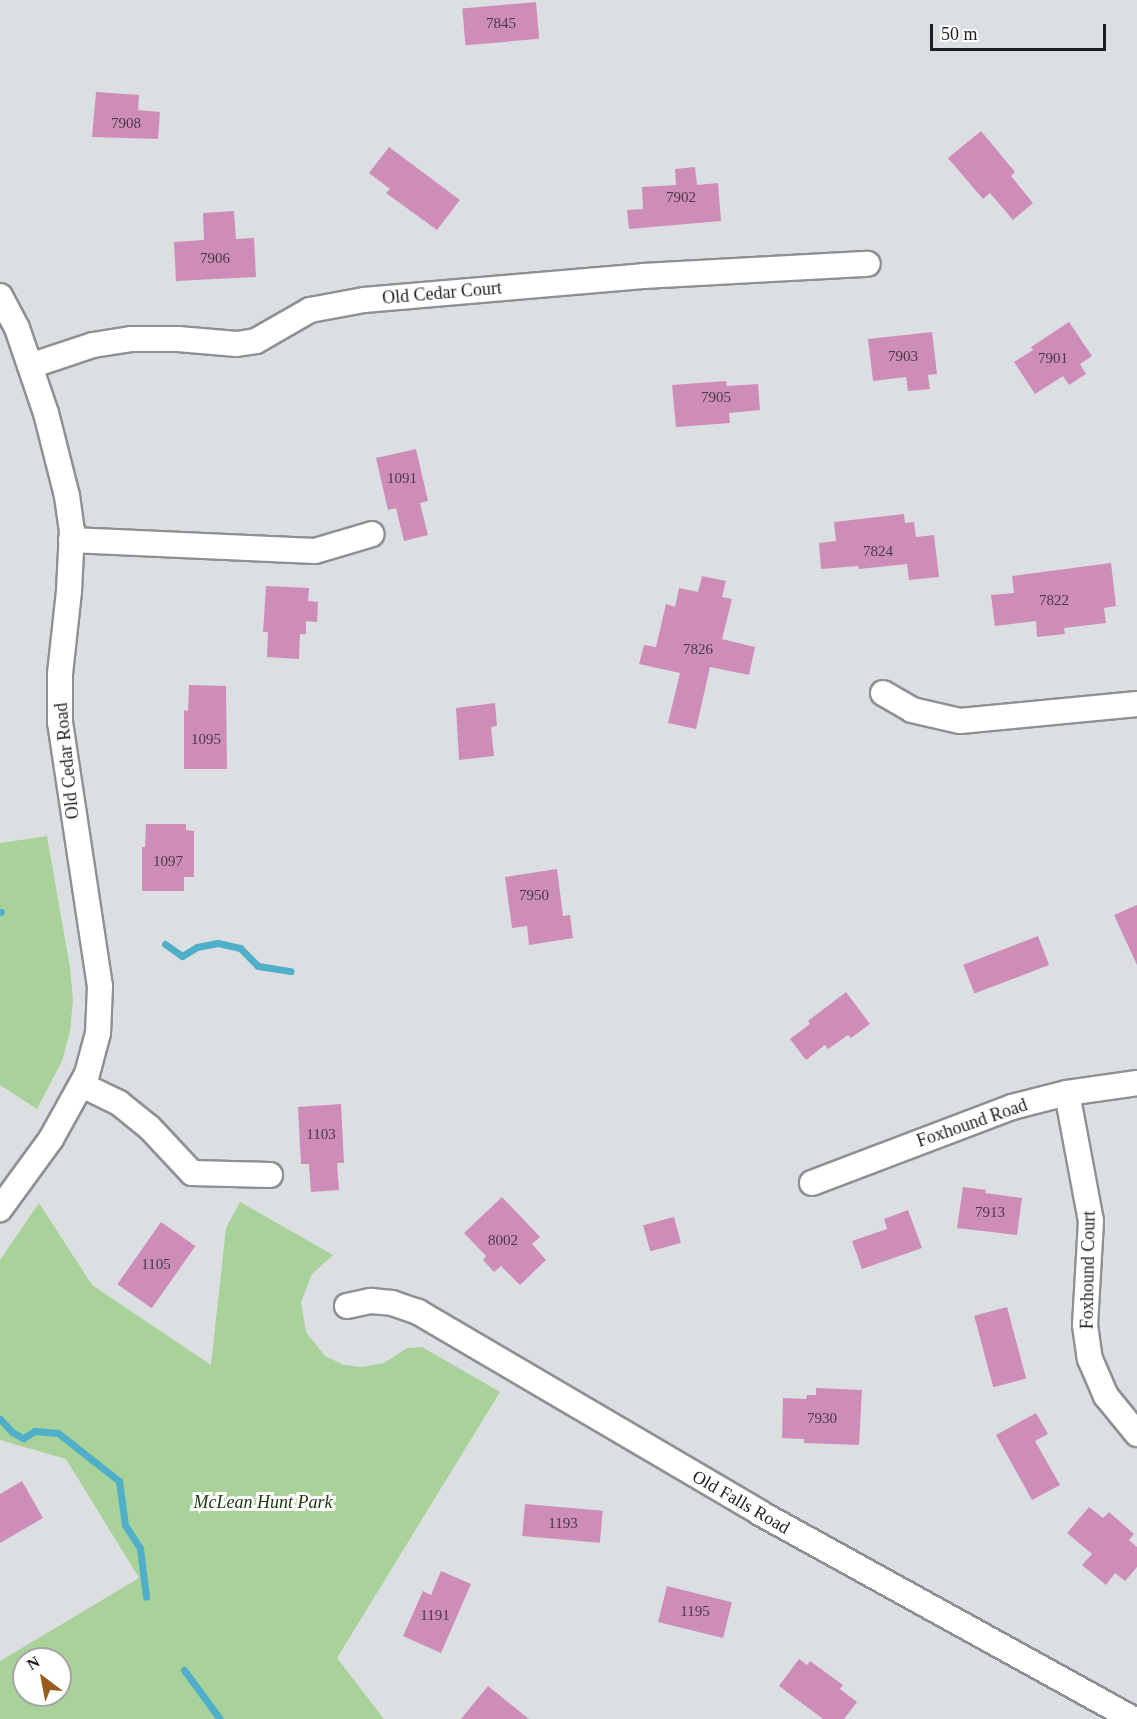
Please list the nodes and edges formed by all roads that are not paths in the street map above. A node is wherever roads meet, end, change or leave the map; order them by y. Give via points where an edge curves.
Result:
1 (868, 264) dead end
2 (0, 296) edge
3 (30, 366) junction
4 (372, 534) dead end
5 (71, 540) junction
6 (883, 693) dead end
7 (1137, 704) edge
8 (1137, 1083) edge
9 (81, 1085) junction
10 (1067, 1093) junction
11 (270, 1175) dead end
12 (812, 1183) dead end
13 (0, 1209) edge
14 (347, 1306) dead end
15 (1137, 1434) edge
16 (1132, 1719) edge

1 - 3 street, Old Cedar Court via 643,276 364,300 310,310 256,341 237,344 131,339 93,345
2 - 3 street, Old Cedar Road via 17,328
3 - 5 street, Old Cedar Road via 67,496
4 - 5 street via 315,551
5 - 9 street, Old Cedar Road via 60,722 100,986 95,1052
6 - 7 street via 912,710 960,721
8 - 10 street, Foxhound Road
9 - 11 street via 118,1103 149,1127 192,1173
9 - 13 street, Old Cedar Road via 51,1139
10 - 12 street, Foxhound Road via 978,1119
10 - 15 street, Foxhound Court via 1091,1221 1085,1315 1090,1359 1106,1396
14 - 16 street, Old Falls Road via 371,1301 418,1312 760,1513

